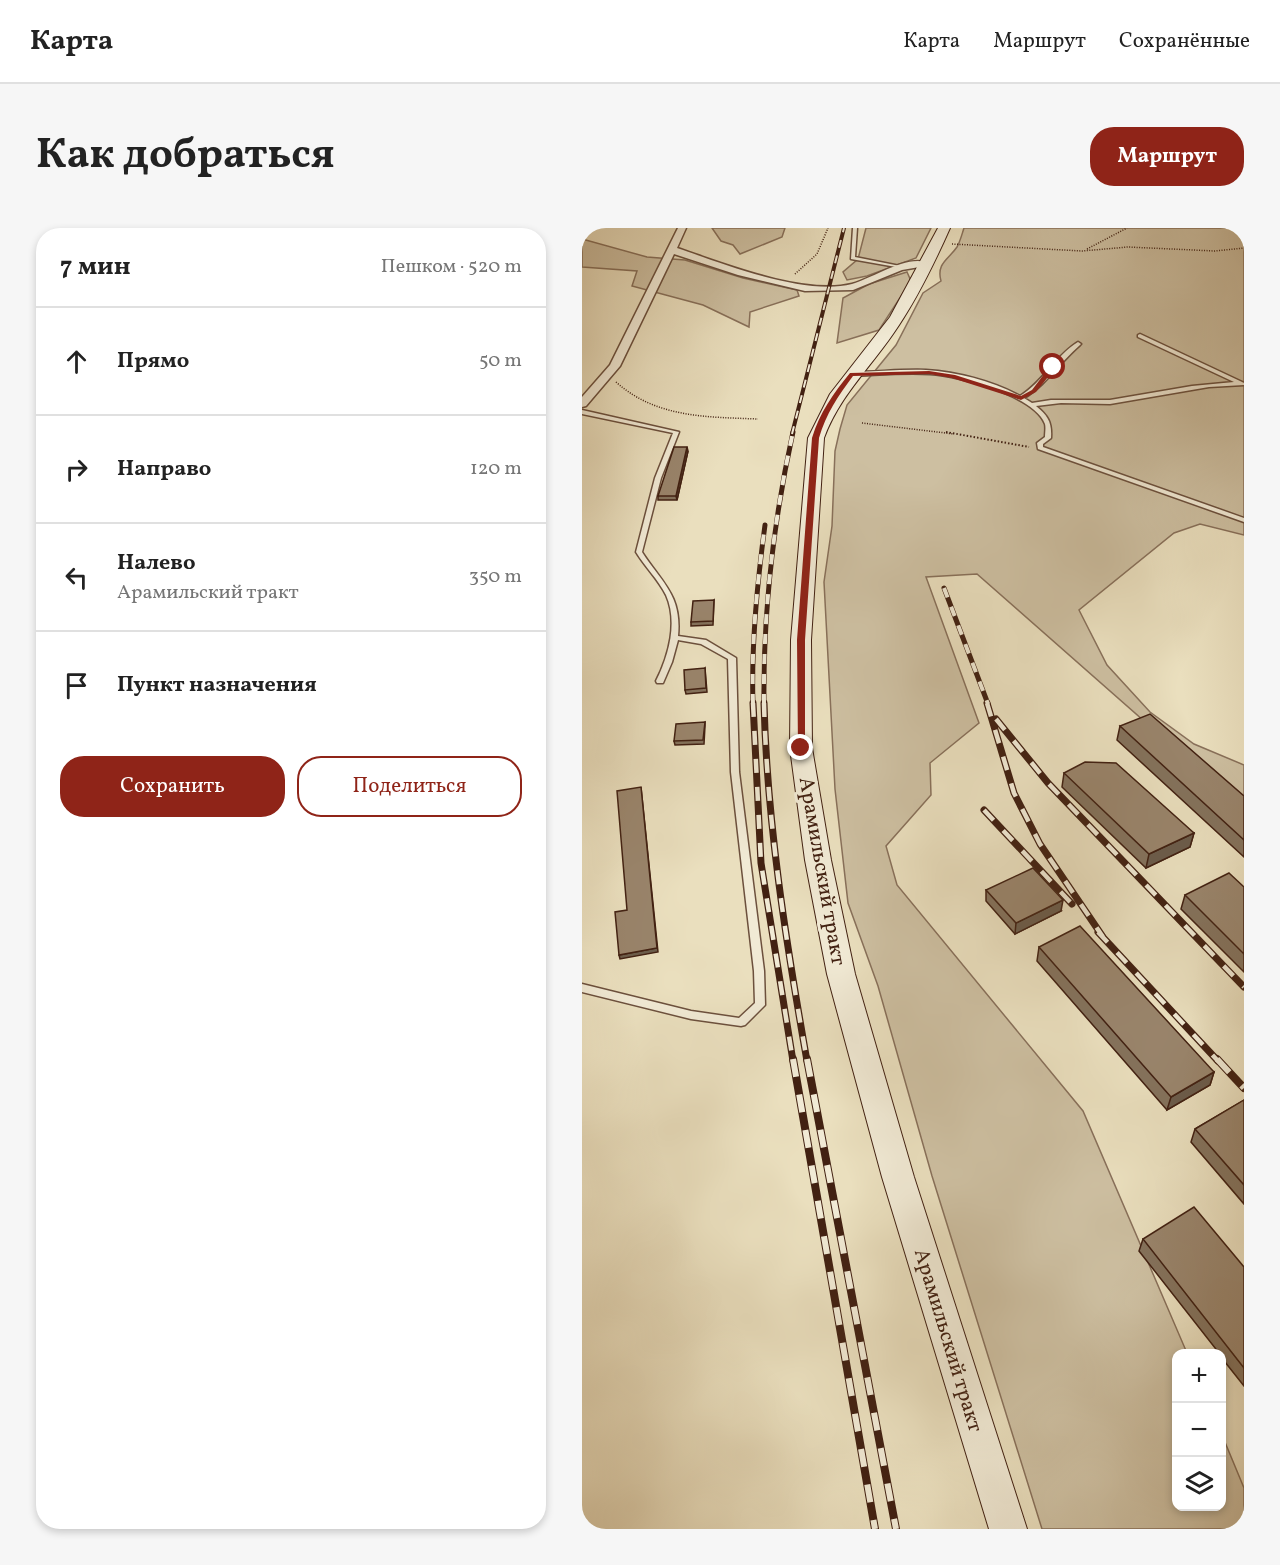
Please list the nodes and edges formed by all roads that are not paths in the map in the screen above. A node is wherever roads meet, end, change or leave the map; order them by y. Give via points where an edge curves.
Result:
1 (682, 228) edge
2 (855, 228) edge
3 (944, 228) edge
4 (670, 249) junction
5 (926, 265) junction
6 (900, 267) junction
7 (1140, 336) dead end
8 (1078, 344) dead end
9 (852, 374) junction
10 (1243, 385) edge
11 (1021, 398) junction
12 (582, 404) edge
13 (1032, 405) junction
14 (582, 412) edge
15 (1244, 520) edge
16 (673, 637) junction
17 (660, 681) dead end
18 (582, 988) edge
19 (1008, 1529) edge

1 - 4 street
2 - 6 lane via 853,258
3 - 5 main road, Арамильский тракт
4 - 6 street via 784,285 841,289
4 - 12 street via 615,366
5 - 6 street
5 - 9 main road, Арамильский тракт via 888,331
7 - 10 lane
8 - 11 lane via 1034,391
9 - 11 lane via 929,372
9 - 19 main road, Арамильский тракт via 832,399 816,438 801,640 801,748 841,974 898,1176
10 - 13 lane via 1216,383 1110,402
11 - 13 lane
13 - 15 lane via 1048,424 1048,438 1040,443 1040,448
14 - 16 lane via 676,432 658,478 639,552 669,595 675,622
16 - 17 lane via 669,664
16 - 18 lane via 703,642 732,658 735,772 760,1005 741,1022 691,1015

